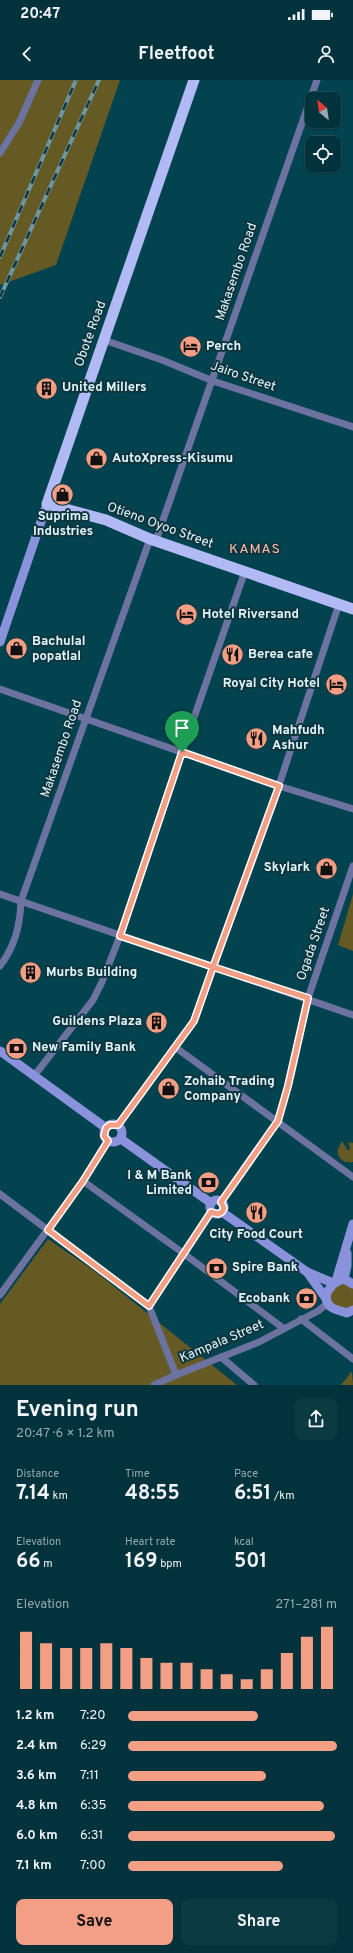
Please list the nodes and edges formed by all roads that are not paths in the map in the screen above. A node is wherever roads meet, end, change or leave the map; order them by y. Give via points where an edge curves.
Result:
1 (38, 80) edge
2 (194, 80) edge
3 (317, 80) edge
4 (0, 153) edge
5 (104, 340) junction
6 (213, 381) junction
7 (353, 427) edge
8 (47, 504) junction
9 (153, 540) junction
10 (245, 571) junction
11 (338, 604) junction
12 (353, 609) edge
13 (0, 642) edge
14 (0, 689) edge
15 (85, 719) junction
16 (182, 752) junction
17 (279, 786) junction
18 (353, 809) edge
19 (353, 866) edge
20 (0, 894) edge
21 (21, 901) junction
22 (120, 936) junction
23 (0, 966) edge
24 (213, 967) junction
25 (308, 998) junction
26 (353, 1015) edge
27 (175, 1047) junction
28 (0, 1051) edge
29 (34, 1076) junction
30 (278, 1121) junction
31 (118, 1125) junction
32 (106, 1128) junction
33 (121, 1139) junction
34 (108, 1141) junction
35 (353, 1177) edge
36 (83, 1181) junction
37 (0, 1194) edge
38 (221, 1202) junction
39 (211, 1208) junction
40 (222, 1212) junction
41 (353, 1224) edge
42 (48, 1230) junction
43 (183, 1252) junction
44 (307, 1272) junction
45 (338, 1281) junction
46 (353, 1284) edge
47 (0, 1295) edge
48 (329, 1304) junction
49 (149, 1306) junction
50 (353, 1311) edge
51 (301, 1319) junction
52 (283, 1328) junction
53 (221, 1357) junction
54 (353, 1359) edge
55 (176, 1375) junction
56 (154, 1385) edge
57 (254, 1385) edge

1 - 4 street via 19,124
2 - 5 highway, Obote Road
3 - 6 street, Makasembo Road
5 - 6 street, Jairo Street
5 - 8 highway, Obote Road
6 - 7 street, Jairo Street
6 - 9 street, Makasembo Road
8 - 9 highway, Otieno Oyoo Street via 106,520
8 - 13 main road, Obote Road
9 - 10 highway, Otieno Oyoo Street
9 - 15 street, Makasembo Road
10 - 11 highway, Otieno Oyoo Street
10 - 16 street
11 - 12 highway, Otieno Oyoo Street
11 - 17 street
14 - 15 street
15 - 16 street
15 - 21 street, Makasembo Road
16 - 17 street
16 - 22 street
17 - 18 street
17 - 24 street
19 - 25 street, Ogada Street
20 - 21 street
21 - 22 street
21 - 23 street, Makasembo Road via 20,921 14,945
22 - 24 street
22 - 29 street via 93,1000
24 - 25 street
24 - 27 street via 194,1021
25 - 26 street
25 - 30 street, Ogada Street
27 - 30 street
27 - 31 street
28 - 29 main road
29 - 32 main road
30 - 35 street
30 - 38 street, Ogada Street
31 - 32 main road
31 - 33 main road via 123,1133
32 - 34 main road via 104,1136
33 - 34 main road via 114,1143
33 - 39 main road
34 - 36 street
36 - 42 street
36 - 43 street
37 - 42 street
38 - 39 main road via 216,1200
38 - 40 main road via 224,1208
39 - 40 main road via 218,1214
39 - 43 street
40 - 44 main road
41 - 45 main road via 346,1245 347,1266
42 - 47 street
42 - 49 street
43 - 49 street
43 - 52 street
44 - 45 main road
44 - 48 main road
45 - 46 main road
45 - 48 main road via 328,1290
48 - 50 main road via 347,1313
48 - 51 street, Kampala Street
49 - 55 street, Kampala Street
51 - 52 street, Kampala Street
51 - 54 street
52 - 53 street, Kampala Street via 259,1342
53 - 55 street, Kampala Street
53 - 57 street
55 - 56 street

